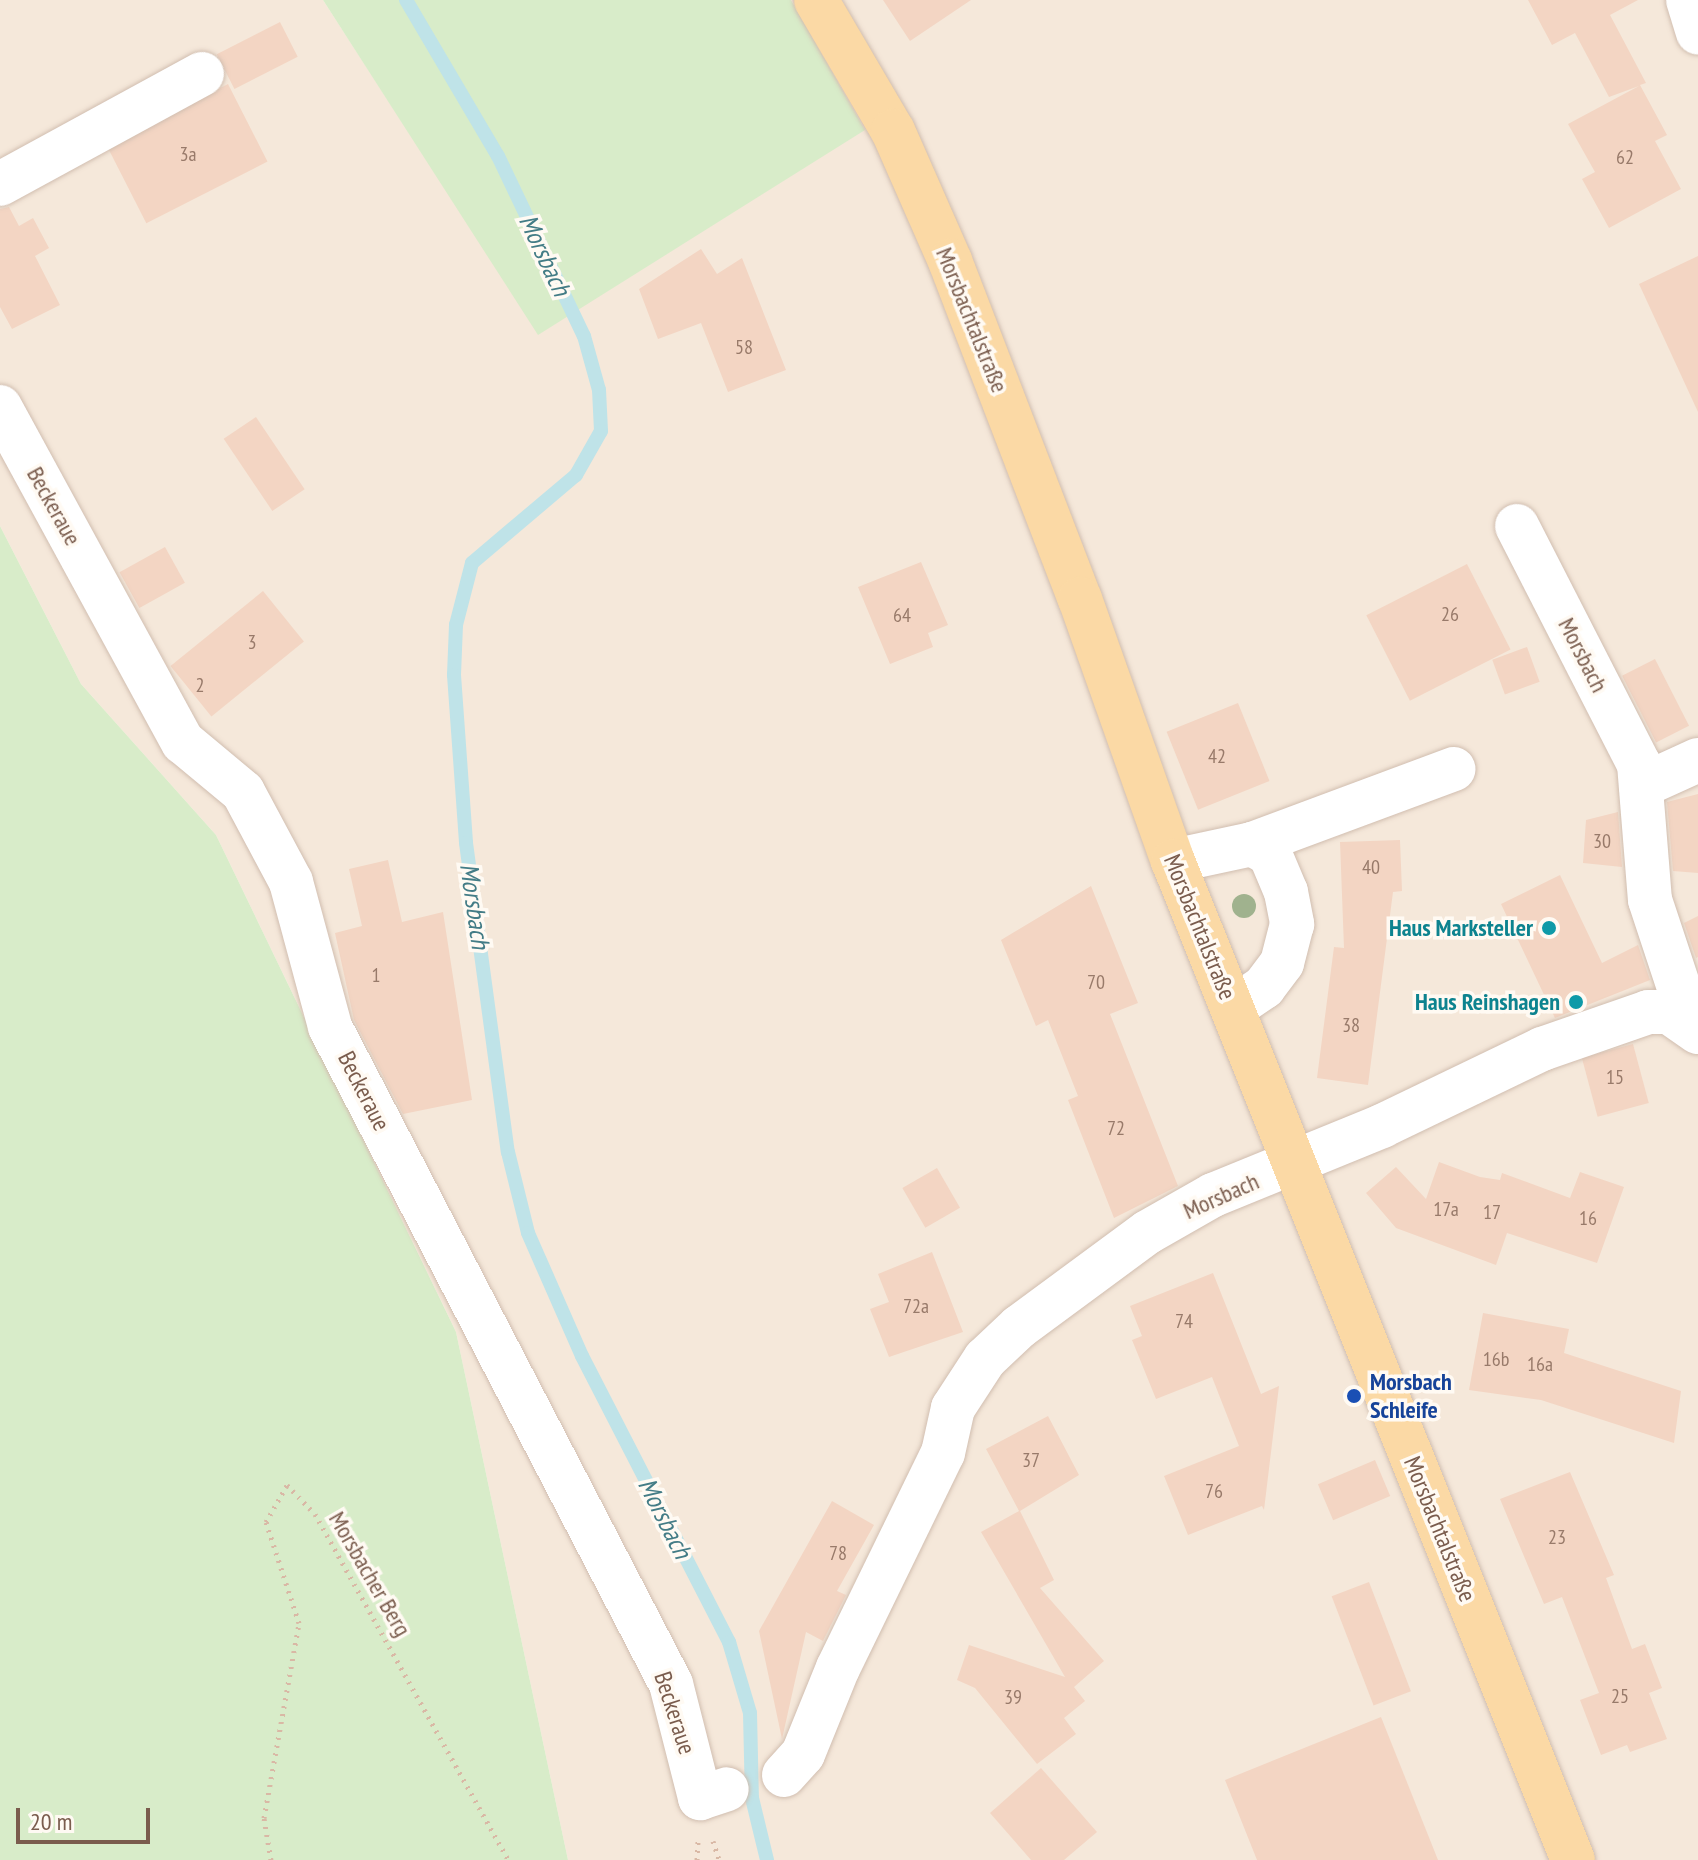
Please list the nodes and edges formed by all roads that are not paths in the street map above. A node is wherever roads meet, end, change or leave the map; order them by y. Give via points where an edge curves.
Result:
1 (816, 0) edge
2 (1688, 0) edge
3 (1698, 32) edge
4 (202, 74) dead end
5 (0, 184) edge
6 (0, 407) edge
7 (1517, 526) dead end
8 (1698, 760) edge
9 (1454, 769) dead end
10 (1641, 786) junction
11 (1252, 844) junction
12 (1173, 861) junction
13 (1233, 1008) junction
14 (1695, 1029) edge
15 (1297, 1164) junction
16 (784, 1775) dead end
17 (713, 1794) dead end
18 (1573, 1860) edge

1 - 12 main road, Morsbachtalstraße via 893,131 950,261 1080,599
2 - 3 street
4 - 5 street
6 - 17 street, Beckeraue via 183,742 243,792 291,882 330,1027 671,1684
7 - 10 street, Morsbach via 1639,764
8 - 10 street
9 - 11 street
10 - 14 street, Morsbach via 1650,900
11 - 12 street
11 - 13 street via 1270,854 1292,924 1282,963 1264,987
12 - 13 main road, Morsbachtalstraße
13 - 15 main road, Morsbachtalstraße
14 - 15 street, Morsbach via 1669,1012 1633,1016 1531,1053
15 - 16 street, Morsbach via 1213,1195 1148,1232 1019,1327 985,1359 953,1408 943,1453 838,1668 803,1754
15 - 18 main road, Morsbachtalstraße

